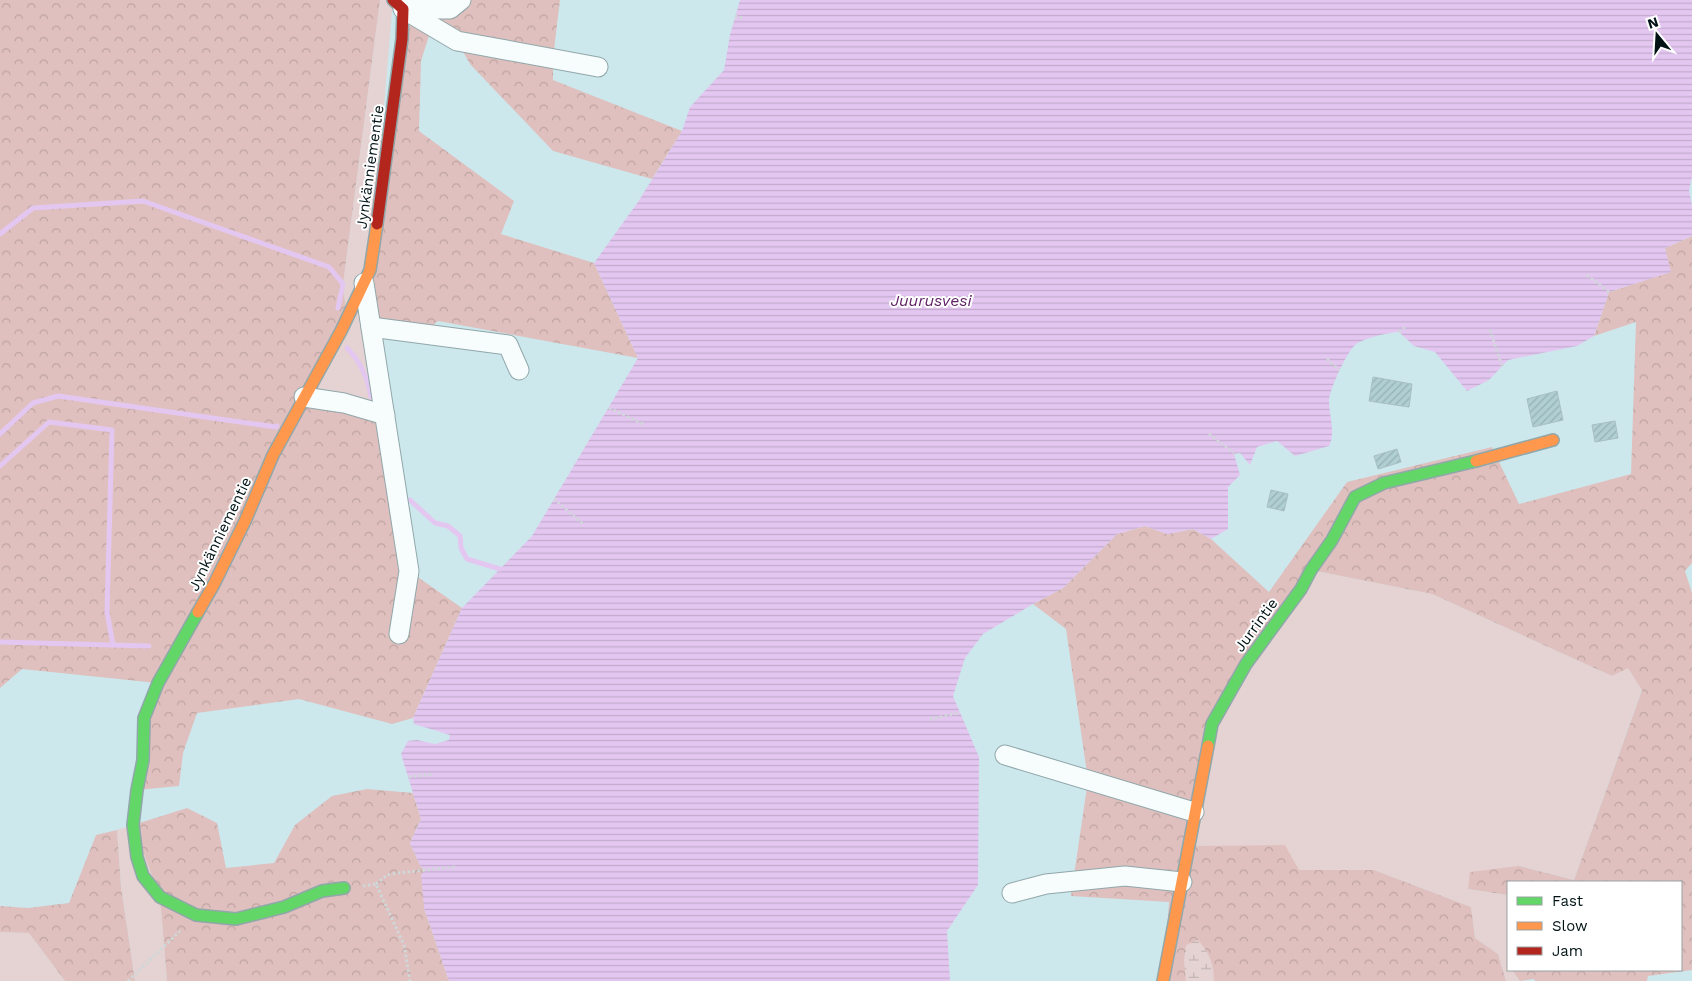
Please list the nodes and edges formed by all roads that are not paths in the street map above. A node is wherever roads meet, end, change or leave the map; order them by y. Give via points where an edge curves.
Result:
1 (461, 0) edge
2 (403, 3) edge
3 (598, 66) dead end
4 (364, 283) junction
5 (371, 327) junction
6 (519, 370) dead end
7 (304, 397) junction
8 (385, 415) junction
9 (1553, 440) dead end
10 (399, 634) dead end
11 (1006, 754) dead end
12 (1194, 812) junction
13 (1182, 882) junction
14 (344, 888) road end
15 (1012, 892) dead end
16 (1163, 981) edge

1 - 2 street via 450,9
2 - 3 street via 457,41
2 - 4 street, Jynkänniementie via 393,114 370,270
4 - 5 street
4 - 7 street, Jynkänniementie
5 - 6 street via 508,345
5 - 8 street
7 - 8 street via 344,403
7 - 14 street, Jynkänniementie via 273,455 214,584 158,683 144,718 133,825 143,876 160,897 196,915 236,918 284,907 322,891
8 - 10 street via 409,571
9 - 12 street, Jurrintie via 1384,483 1354,497 1332,540 1246,664 1212,724
11 - 12 street
12 - 13 street, Jurrintie
13 - 15 street via 1124,876 1046,884
13 - 16 street, Jurrintie

